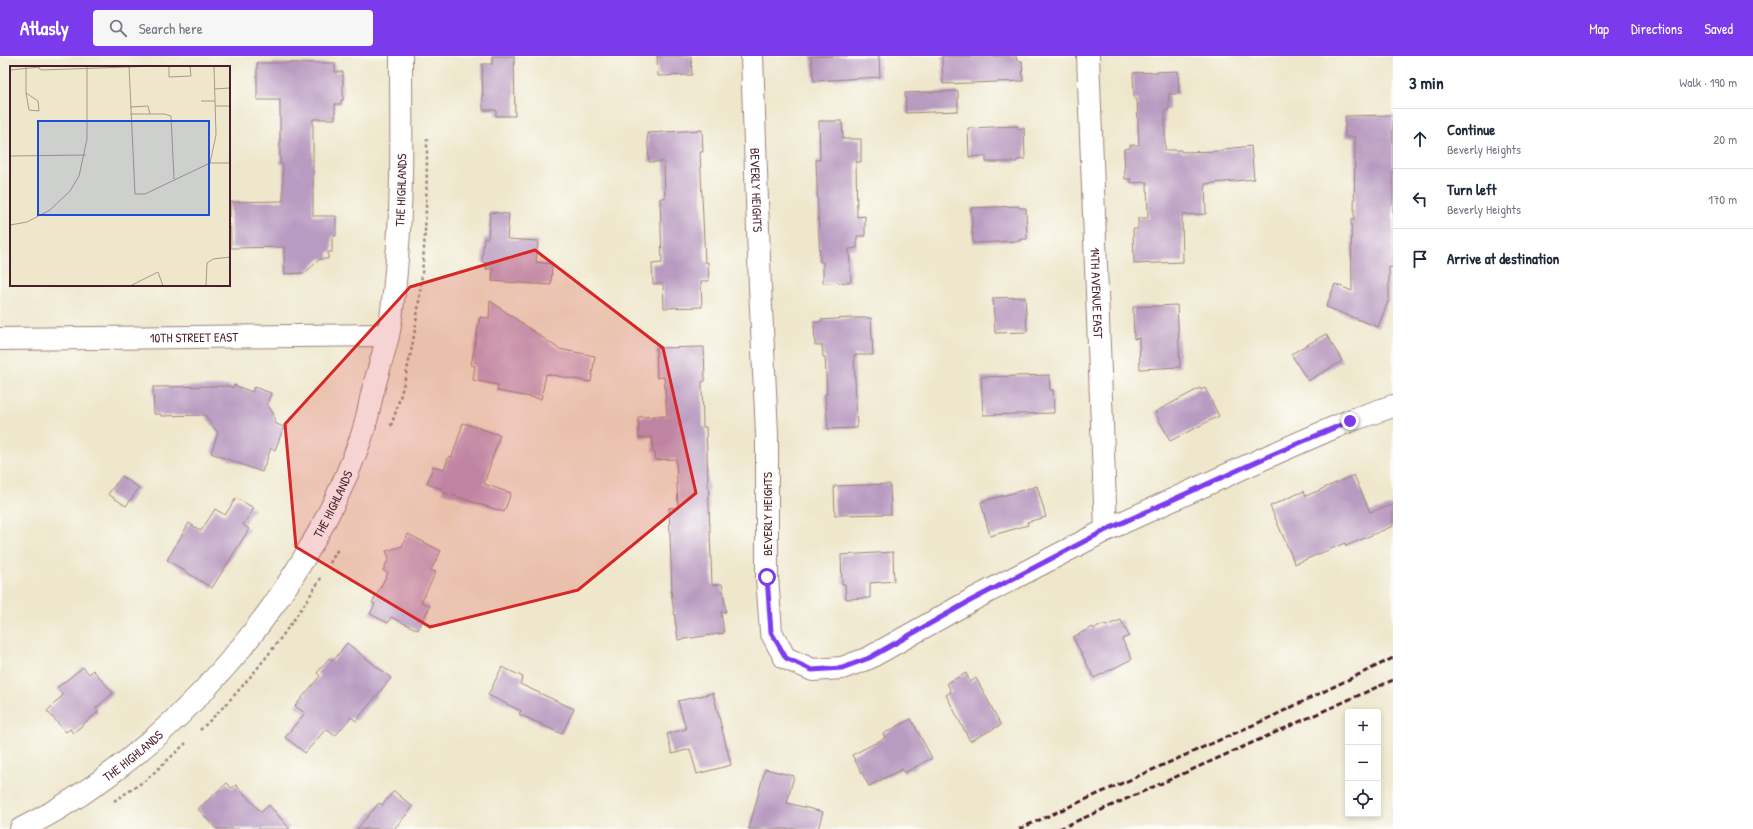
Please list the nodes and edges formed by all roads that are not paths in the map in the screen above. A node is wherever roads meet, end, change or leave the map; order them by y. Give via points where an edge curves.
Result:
1 (401, 56) edge
2 (752, 56) edge
3 (1088, 56) edge
4 (388, 335) junction
5 (0, 339) edge
6 (1393, 406) edge
7 (1106, 530) junction
8 (21, 829) edge

1 - 4 street, THE HIGHLANDS via 401,208
2 - 7 street, BEVERLY HEIGHTS via 767,433 767,577 771,632 786,658 812,670 842,668 869,658 970,601
3 - 7 street, 14TH AVENUE EAST
4 - 5 street, 10TH STREET EAST
4 - 8 street, THE HIGHLANDS via 361,438 331,508 295,572 256,630 210,685 157,735 100,782
6 - 7 street, BEVERLY HEIGHTS via 1350,421

